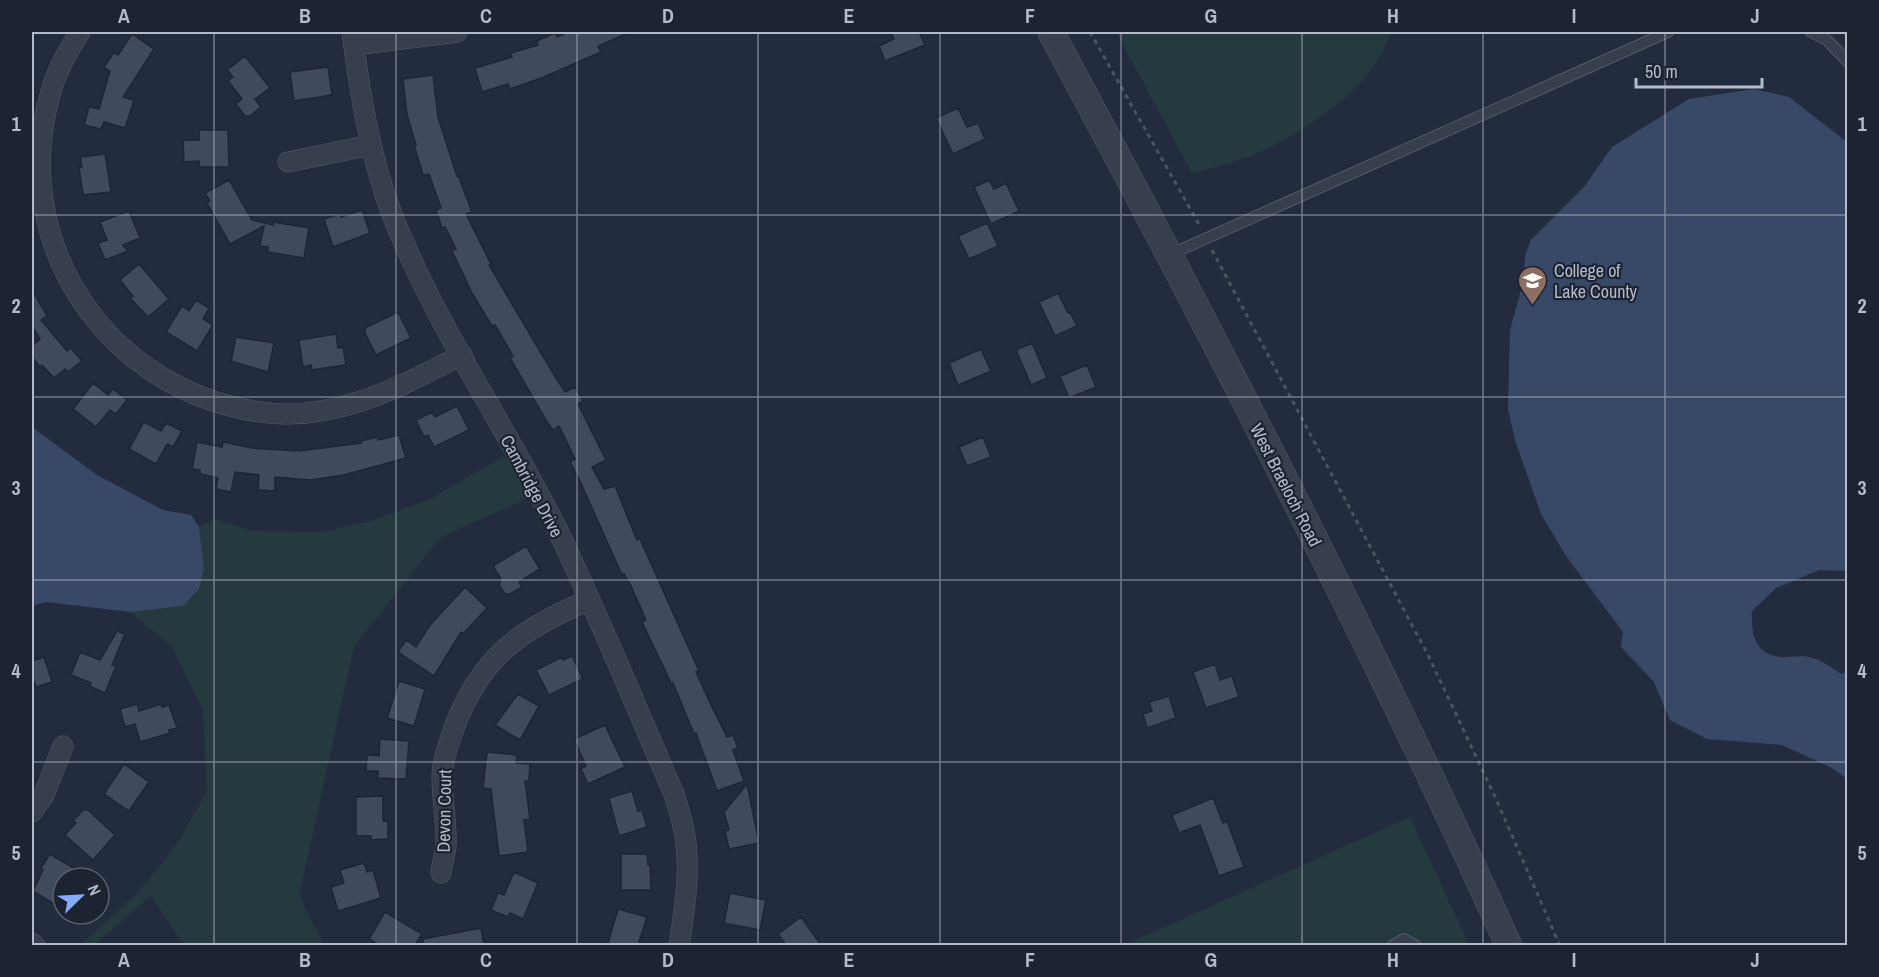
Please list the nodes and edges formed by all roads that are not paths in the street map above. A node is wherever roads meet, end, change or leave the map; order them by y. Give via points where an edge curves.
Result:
1 (80, 32) edge
2 (458, 32) edge
3 (1052, 32) edge
4 (1668, 32) edge
5 (1811, 32) edge
6 (353, 38) edge
7 (1848, 62) edge
8 (371, 145) junction
9 (288, 162) dead end
10 (1168, 255) junction
11 (462, 356) junction
12 (589, 600) junction
13 (63, 746) dead end
14 (32, 812) edge
15 (441, 873) dead end
16 (679, 945) edge
17 (1392, 945) edge
18 (1416, 945) edge
19 (1509, 945) edge

1 - 11 street via 52,87 42,134 40,181 59,260 74,291 117,345 183,389 262,413 341,408 393,390
2 - 6 street
3 - 10 street, West Braeloch Road
4 - 10 lane
5 - 7 lane via 1827,40
6 - 8 street, Cambridge Drive
8 - 9 street
8 - 11 street, Cambridge Drive via 392,215
10 - 19 street, West Braeloch Road via 1359,627
11 - 12 street, Cambridge Drive via 555,525
12 - 15 street, Devon Court via 525,632 499,654 462,706 442,775 446,847
12 - 16 street, Cambridge Drive via 674,794 684,827 688,867
13 - 14 street via 44,795
17 - 18 lane via 1404,939

